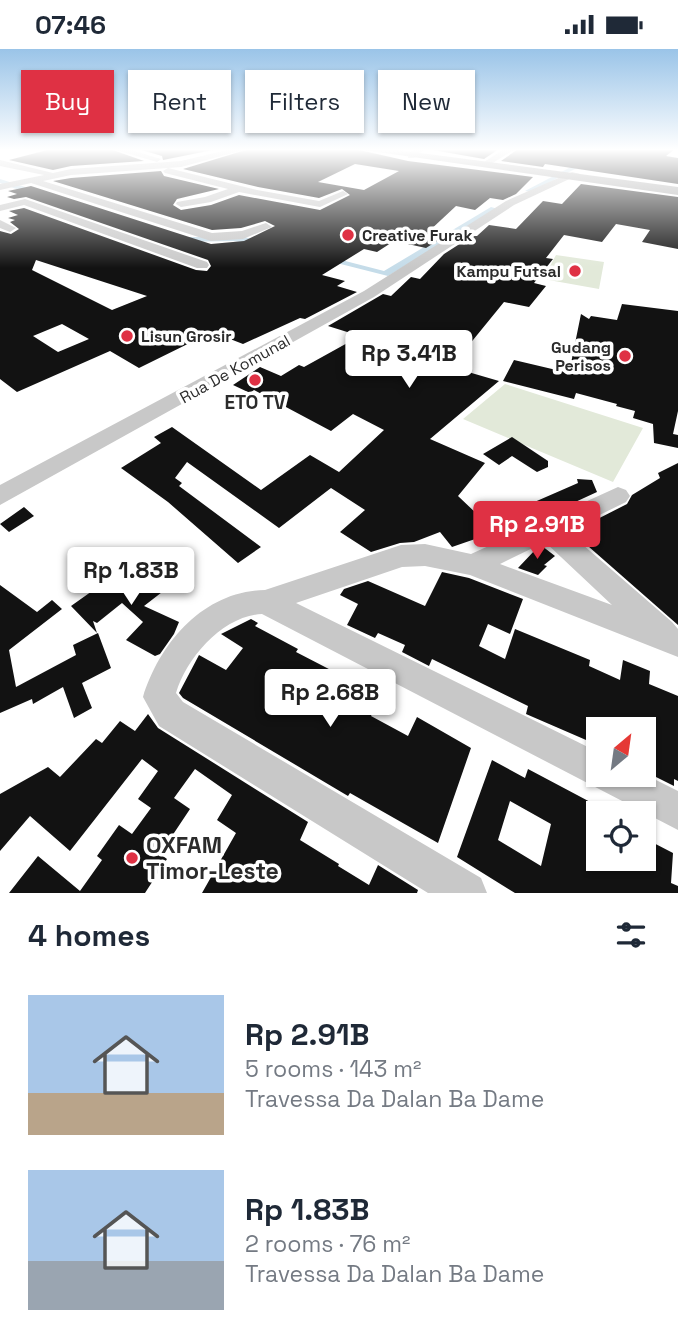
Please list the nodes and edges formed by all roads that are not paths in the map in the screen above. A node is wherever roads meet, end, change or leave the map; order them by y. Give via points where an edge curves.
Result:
1 (46, 188) edge
2 (239, 188) edge
3 (242, 188) edge
4 (538, 188) edge
5 (343, 194) dead end
6 (181, 204) dead end
7 (0, 208) edge
8 (233, 224) dead end
9 (202, 265) dead end
10 (0, 496) edge
11 (618, 496) dead end
12 (549, 531) junction
13 (473, 565) junction
14 (265, 602) junction
15 (675, 642) edge
16 (586, 765) edge
17 (631, 787) edge
18 (678, 811) edge
19 (466, 893) edge

1 - 8 street via 211,237 260,229
2 - 6 street
3 - 5 street via 320,204
4 - 10 street, Rua De Komunal via 369,294
7 - 9 street via 25,202
11 - 12 street
12 - 13 street
12 - 15 street
13 - 14 street via 425,555 401,556
13 - 15 street
14 - 16 street
14 - 19 street via 245,602 225,610 191,642 162,684 159,697 171,714
17 - 18 street

